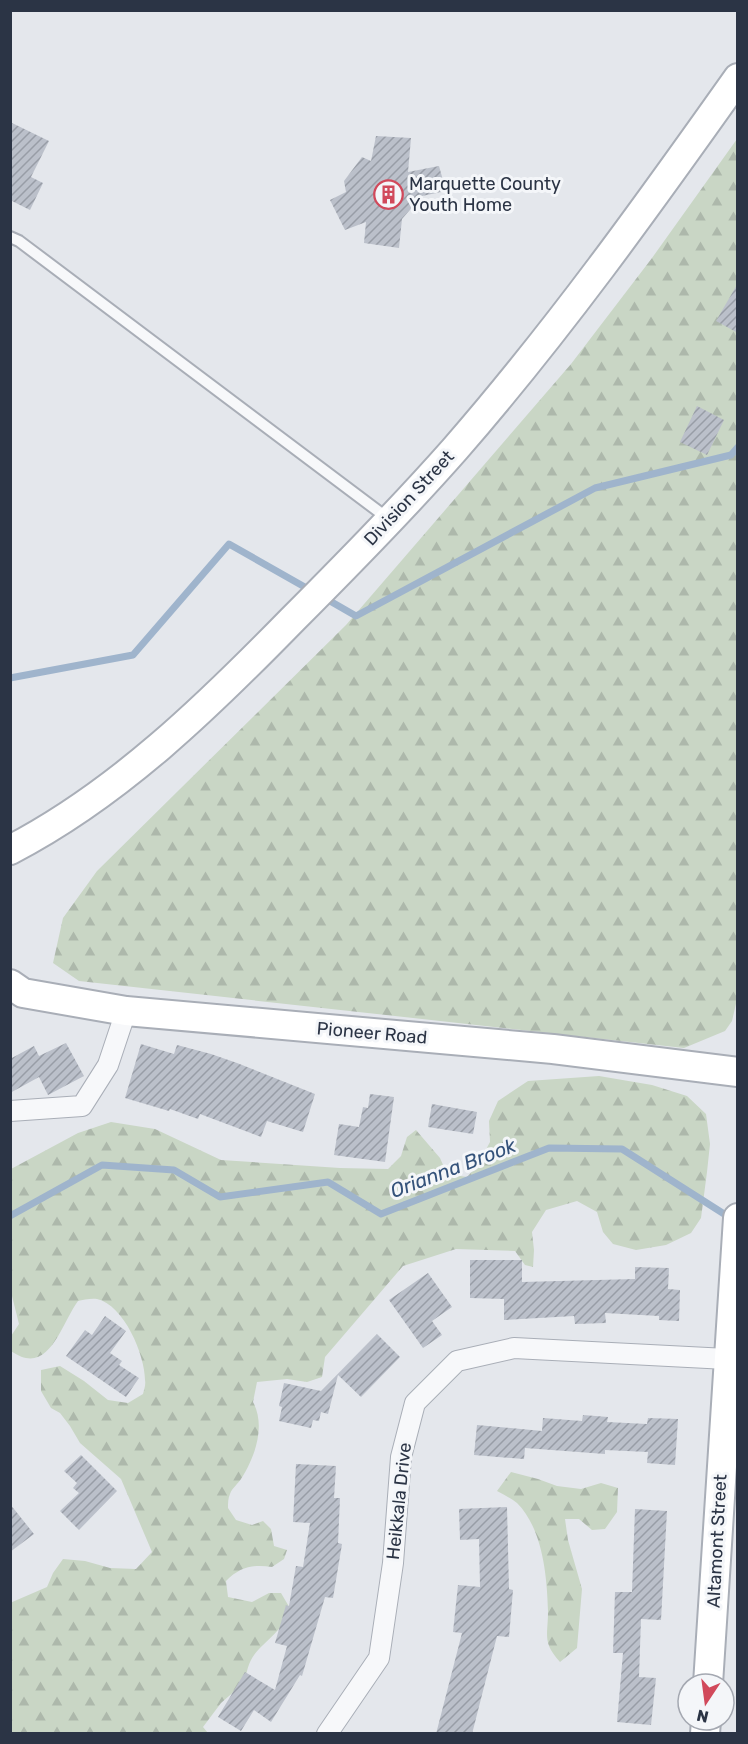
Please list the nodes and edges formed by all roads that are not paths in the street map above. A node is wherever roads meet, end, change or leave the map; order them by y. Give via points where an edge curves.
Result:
1 (738, 78) edge
2 (10, 237) edge
3 (391, 521) junction
4 (10, 850) edge
5 (10, 984) edge
6 (126, 1011) junction
7 (738, 1072) edge
8 (12, 1113) edge
9 (738, 1218) edge
10 (727, 1359) junction
11 (709, 1672) edge
12 (327, 1734) edge

1 - 3 street, Division Street via 656,195 553,330
2 - 3 lane
3 - 4 street, Division Street via 241,672 149,756 88,802
5 - 6 street, Pioneer Road via 22,993
6 - 7 street, Pioneer Road via 552,1049
6 - 8 street via 108,1065 82,1106
9 - 10 street, Altamont Street
10 - 11 street, Altamont Street
10 - 12 street, Heikkala Drive via 514,1348 457,1361 415,1403 401,1456 393,1563 379,1658

